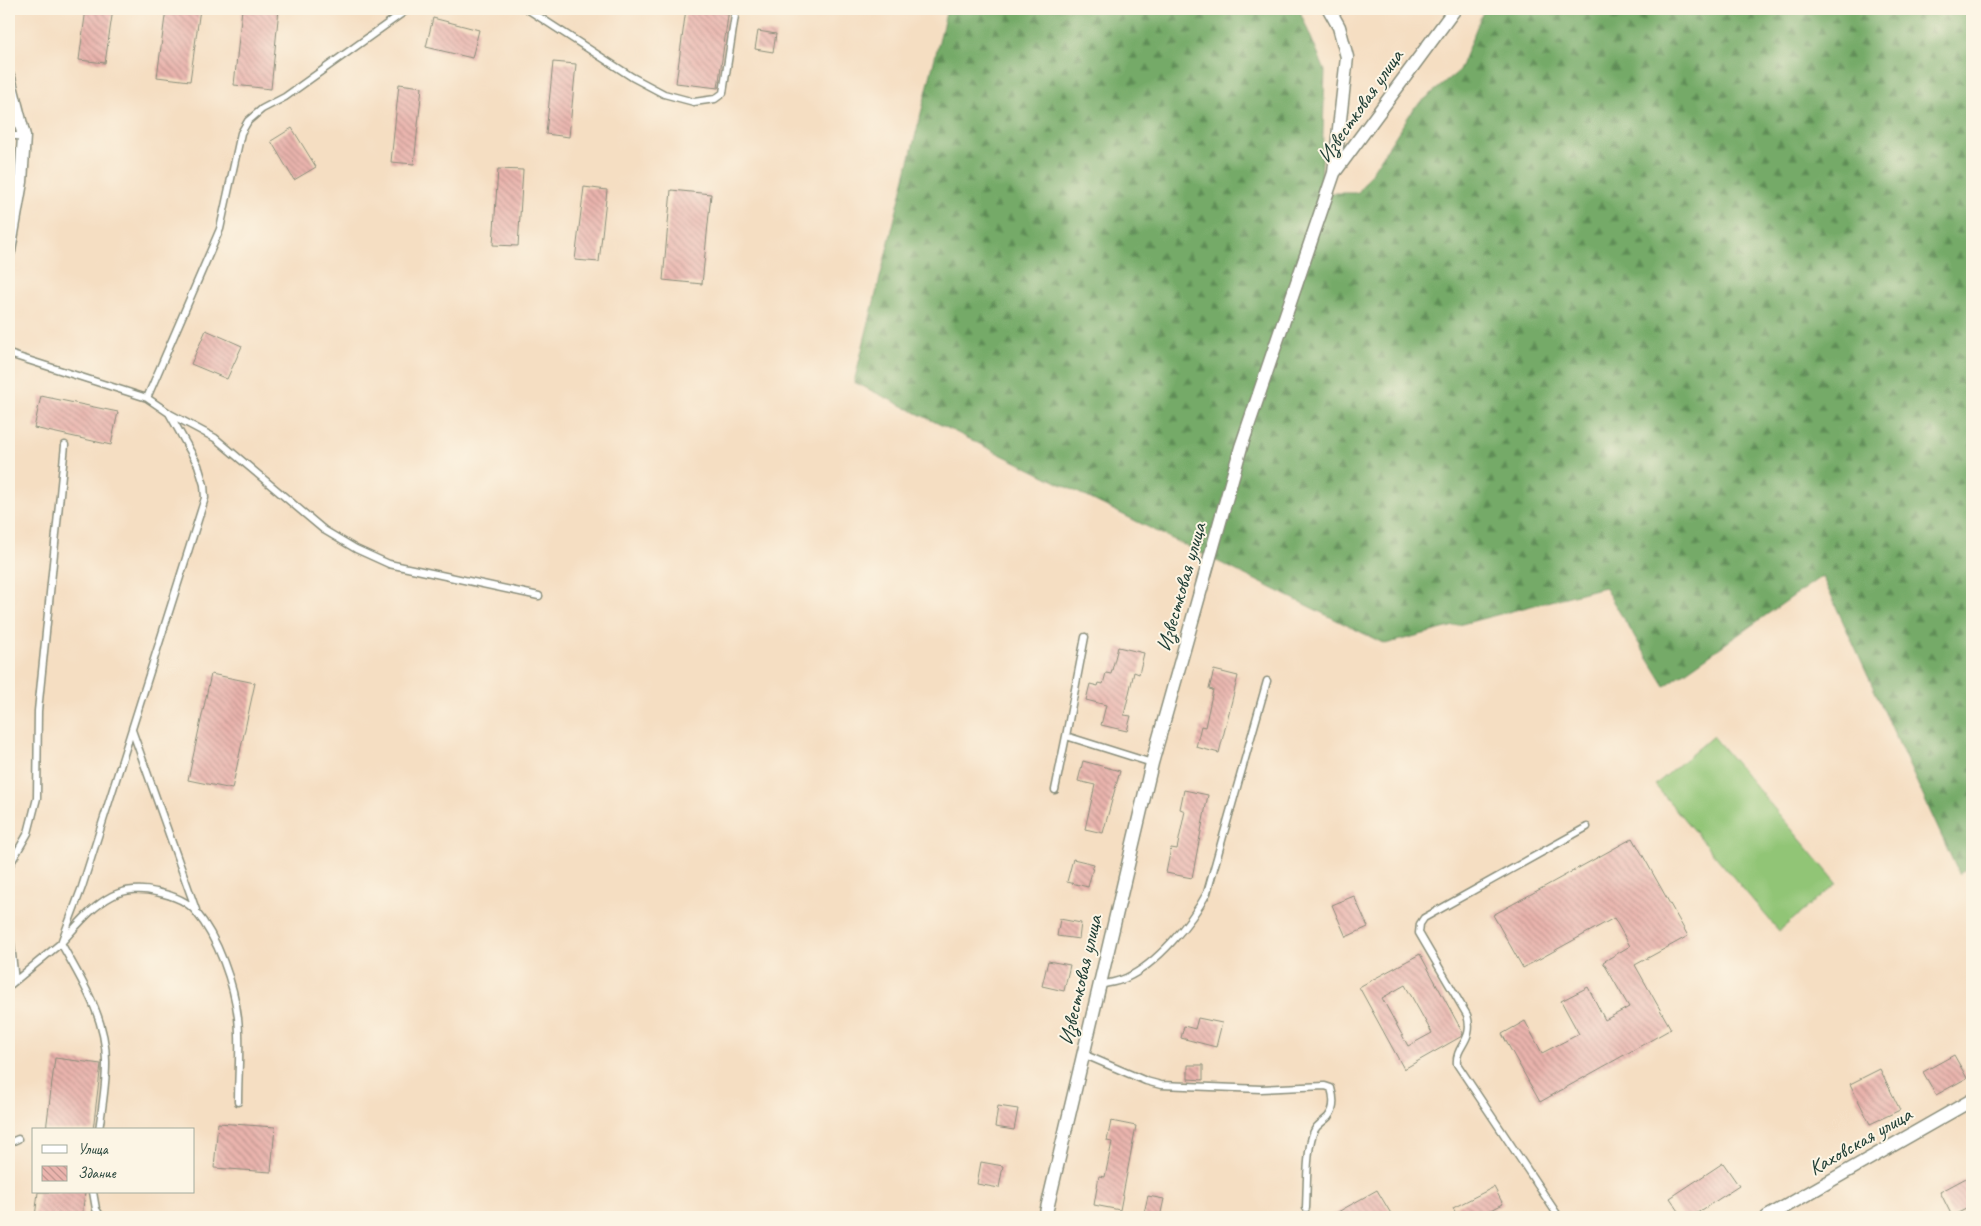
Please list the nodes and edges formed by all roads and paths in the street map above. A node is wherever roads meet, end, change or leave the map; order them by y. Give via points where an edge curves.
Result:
1 (408, 9) edge
2 (527, 9) edge
3 (736, 9) edge
4 (1328, 9) edge
5 (1455, 9) edge
6 (9, 78) edge
7 (9, 136) edge
8 (24, 136) junction
9 (1334, 173) junction
10 (9, 250) edge
11 (9, 354) edge
12 (147, 398) junction
13 (169, 413) junction
14 (65, 445) dead end
15 (538, 596) dead end
16 (1085, 637) dead end
17 (1267, 681) dead end
18 (132, 730) junction
19 (1066, 736) junction
20 (1152, 763) junction
21 (1055, 790) dead end
22 (1587, 828) dead end
23 (9, 866) edge
24 (196, 911) junction
25 (9, 927) edge
26 (62, 943) junction
27 (15, 981) junction
28 (1100, 985) junction
29 (9, 986) edge
30 (1084, 1054) junction
31 (1972, 1100) edge
32 (238, 1102) dead end
33 (99, 1128) edge
34 (18, 1138) dead end
35 (9, 1143) edge
36 (93, 1194) edge
37 (1306, 1208) dead end
38 (101, 1217) edge
39 (1045, 1217) edge
40 (1559, 1217) edge
41 (1767, 1217) edge

1 - 12 lane via 248,121 241,133 220,229
2 - 3 lane via 632,77 664,94 694,102 714,99 723,93
4 - 9 street via 1339,27 1347,57
5 - 9 street, Известковая улица
6 - 8 street
7 - 8 lane
8 - 10 street via 21,182
9 - 20 street, Известковая улица via 1241,447
11 - 12 lane
12 - 13 lane
13 - 15 lane via 215,438 324,530 356,549 389,564
13 - 18 lane via 198,465 205,498
14 - 23 lane via 38,711 37,798 28,833
16 - 19 lane
17 - 28 lane via 1207,893 1191,919 1148,966 1124,979
18 - 24 lane
18 - 26 lane
19 - 20 lane
19 - 21 lane
20 - 28 street, Известковая улица
22 - 40 lane via 1424,918 1419,933 1467,1015 1469,1034 1456,1058 1457,1064
24 - 26 lane via 175,896 132,890 114,895 96,906
24 - 32 lane via 226,968 238,1018
25 - 27 lane
26 - 27 lane
26 - 33 lane via 95,1005 104,1039 106,1064
27 - 29 lane
28 - 30 street, Известковая улица
30 - 37 lane via 1161,1085 1332,1088 1333,1108 1315,1128 1310,1148
30 - 39 street, Известковая улица
31 - 41 street, Каховская улица
34 - 35 lane
36 - 38 lane

